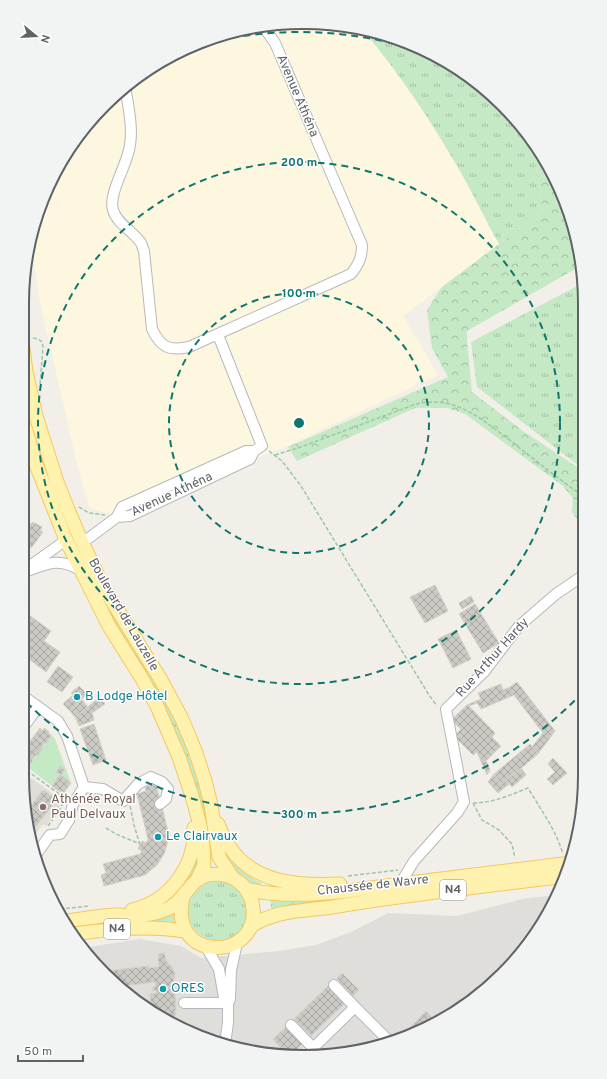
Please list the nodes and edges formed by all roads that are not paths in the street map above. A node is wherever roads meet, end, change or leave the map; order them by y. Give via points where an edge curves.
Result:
1 (266, 31) edge
2 (127, 94) edge
3 (218, 335) junction
4 (29, 382) edge
5 (29, 438) edge
6 (66, 540) junction
7 (83, 545) junction
8 (29, 567) edge
9 (29, 570) edge
10 (80, 570) junction
11 (578, 578) edge
12 (29, 701) edge
13 (38, 707) junction
14 (29, 719) edge
15 (84, 787) junction
16 (192, 796) junction
17 (160, 804) dead end
18 (211, 805) junction
19 (39, 850) edge
20 (561, 869) edge
21 (561, 869) edge
22 (232, 877) junction
23 (197, 880) junction
24 (397, 884) junction
25 (246, 889) junction
26 (183, 897) junction
27 (117, 914) junction
28 (70, 920) edge
29 (250, 927) junction
30 (186, 931) junction
31 (79, 933) edge
32 (237, 943) junction
33 (206, 947) junction
34 (334, 985) dead end
35 (184, 1003) dead end
36 (228, 1004) junction
37 (355, 1007) junction
38 (291, 1025) dead end
39 (385, 1038) edge
40 (226, 1039) edge
41 (313, 1048) joint

1 - 3 street, Avenue Athéna via 275,44 362,245 362,254 359,264 351,274
2 - 3 street, Avenue Athéna via 130,144 112,199 113,210 117,219 141,243 152,329 157,339 176,350 189,348
3 - 7 street, Avenue Athéna via 262,446 250,459 130,516 117,517
4 - 7 main road, Boulevard de Lauzelle via 44,444
5 - 6 main road, Boulevard de Lauzelle
6 - 7 main road
6 - 8 street
6 - 10 main road, Boulevard de Lauzelle
7 - 18 main road, Boulevard de Lauzelle via 104,588 182,718 196,753
9 - 10 street via 60,562
10 - 16 main road, Boulevard de Lauzelle via 109,626 157,706 179,757
11 - 24 street, Rue Arthur Hardy via 518,626 484,672 446,709 469,802 414,861
12 - 13 street
13 - 14 street
13 - 15 street via 58,721 67,736
15 - 17 street via 103,789 122,801 138,784 151,777 162,782 168,789 166,799
15 - 19 street via 73,804 70,820 60,834 50,835
16 - 23 main road, Boulevard de Lauzelle via 200,825 204,856 203,871
16 - 27 main road via 195,835 191,857 182,875 175,885 151,903
18 - 22 main road, Boulevard de Lauzelle via 220,857
18 - 24 main road via 232,850 242,862 265,877 292,883 335,884 379,880
20 - 24 main road, Chaussée de Wavre / N4
21 - 29 main road, Chaussée de Wavre / N4 via 281,913 259,920
22 - 23 main road via 214,874
22 - 25 main road, Chaussée de Wavre / N4
23 - 26 main road, N4
24 - 25 main road, Chaussée de Wavre / N4 via 312,893 265,893
25 - 29 main road, Chaussée de Wavre / N4 via 252,901 254,914
26 - 27 main road, N4 via 156,913 126,916
26 - 30 main road via 180,909
27 - 28 main road, N4
29 - 32 main road, Chaussée de Wavre / N4
30 - 31 main road, N4 via 142,927
30 - 33 main road via 194,941
32 - 33 main road via 227,947
32 - 36 street
33 - 36 street via 219,969
34 - 37 street
35 - 36 street
36 - 40 street
37 - 39 street
37 - 41 street
38 - 41 street

